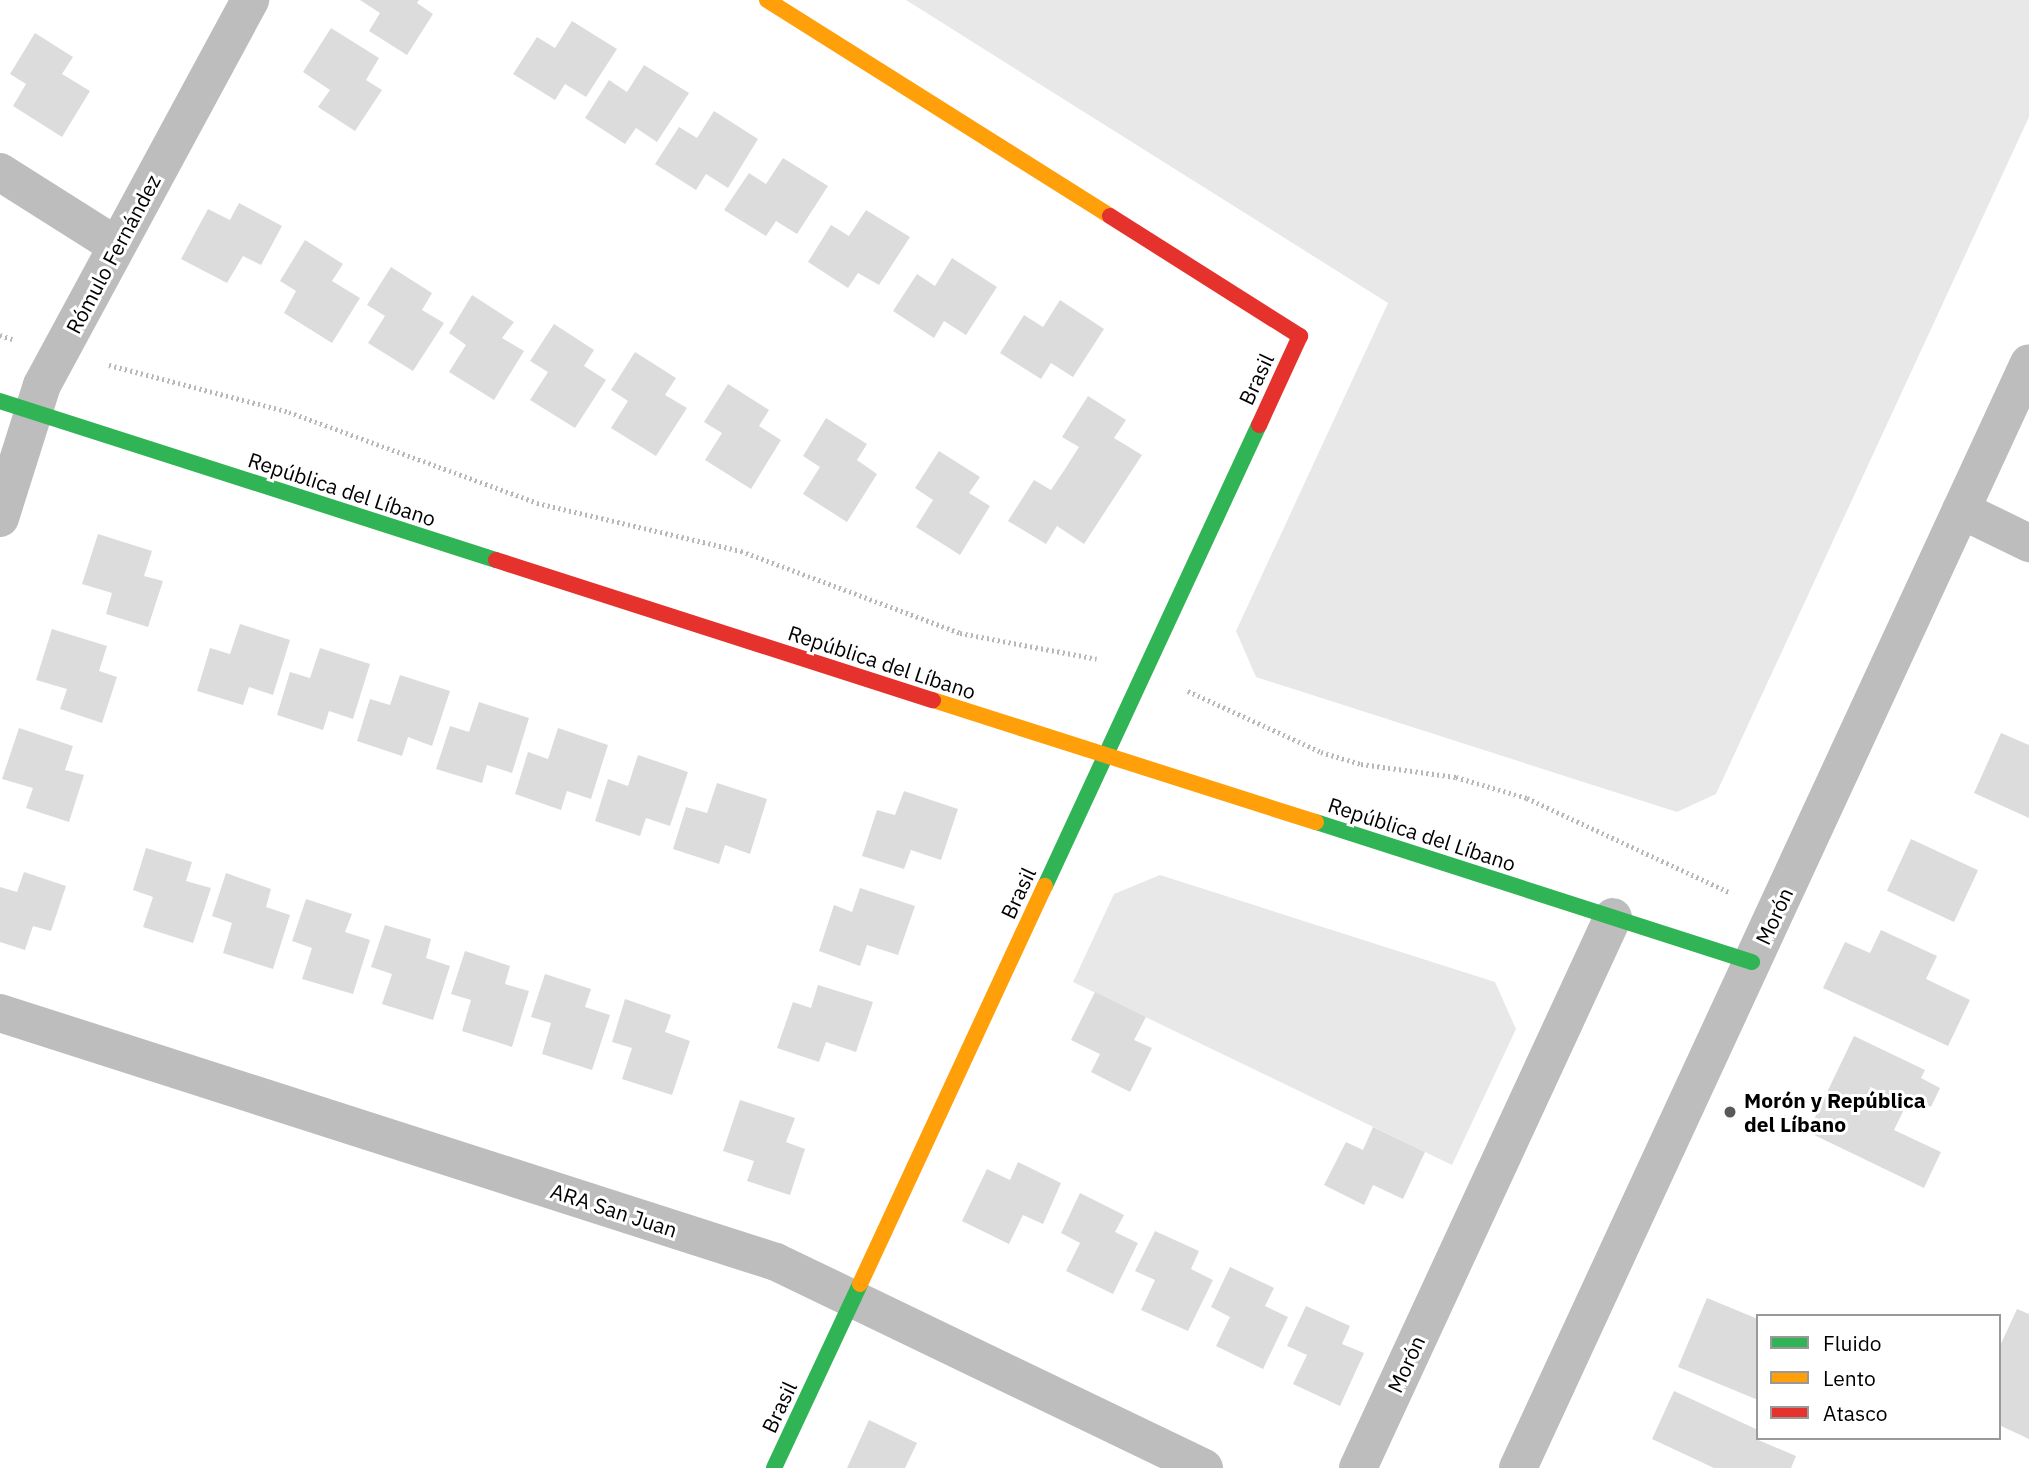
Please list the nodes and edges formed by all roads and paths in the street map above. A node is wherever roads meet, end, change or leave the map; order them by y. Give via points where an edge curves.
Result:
1 (250, 0) edge
2 (767, 0) edge
3 (0, 172) edge
4 (117, 246) junction
5 (0, 335) edge
6 (60, 353) junction
7 (2029, 363) edge
8 (17, 407) edge
9 (1961, 510) junction
10 (0, 518) edge
11 (2029, 542) edge
12 (1143, 674) junction
13 (1105, 755) junction
14 (1775, 912) junction
15 (1613, 917) junction
16 (1752, 962) junction
17 (0, 1013) edge
18 (852, 1299) junction
19 (774, 1468) edge
20 (1204, 1468) edge
21 (1358, 1468) edge
22 (1518, 1468) edge

1 - 4 street, Rómulo Fernández
2 - 12 street, Brasil via 1300,336
3 - 4 street
4 - 6 street, Rómulo Fernández
5 - 6 path
6 - 8 street, Rómulo Fernández
6 - 12 path via 289,412 537,503 741,551 960,633 1097,659
7 - 9 street, Morón
8 - 10 street, Rómulo Fernández
8 - 13 street, República del Líbano
9 - 11 street
9 - 14 street, Morón
12 - 13 street, Brasil
12 - 14 path via 1321,752 1360,764 1456,777 1527,798
13 - 15 street, República del Líbano
13 - 18 street, Brasil
14 - 16 street, Morón
15 - 16 street, República del Líbano
15 - 21 street, Morón
16 - 22 street, Morón
17 - 18 street, ARA San Juan via 776,1262
18 - 19 street, Brasil
18 - 20 street, ARA San Juan

